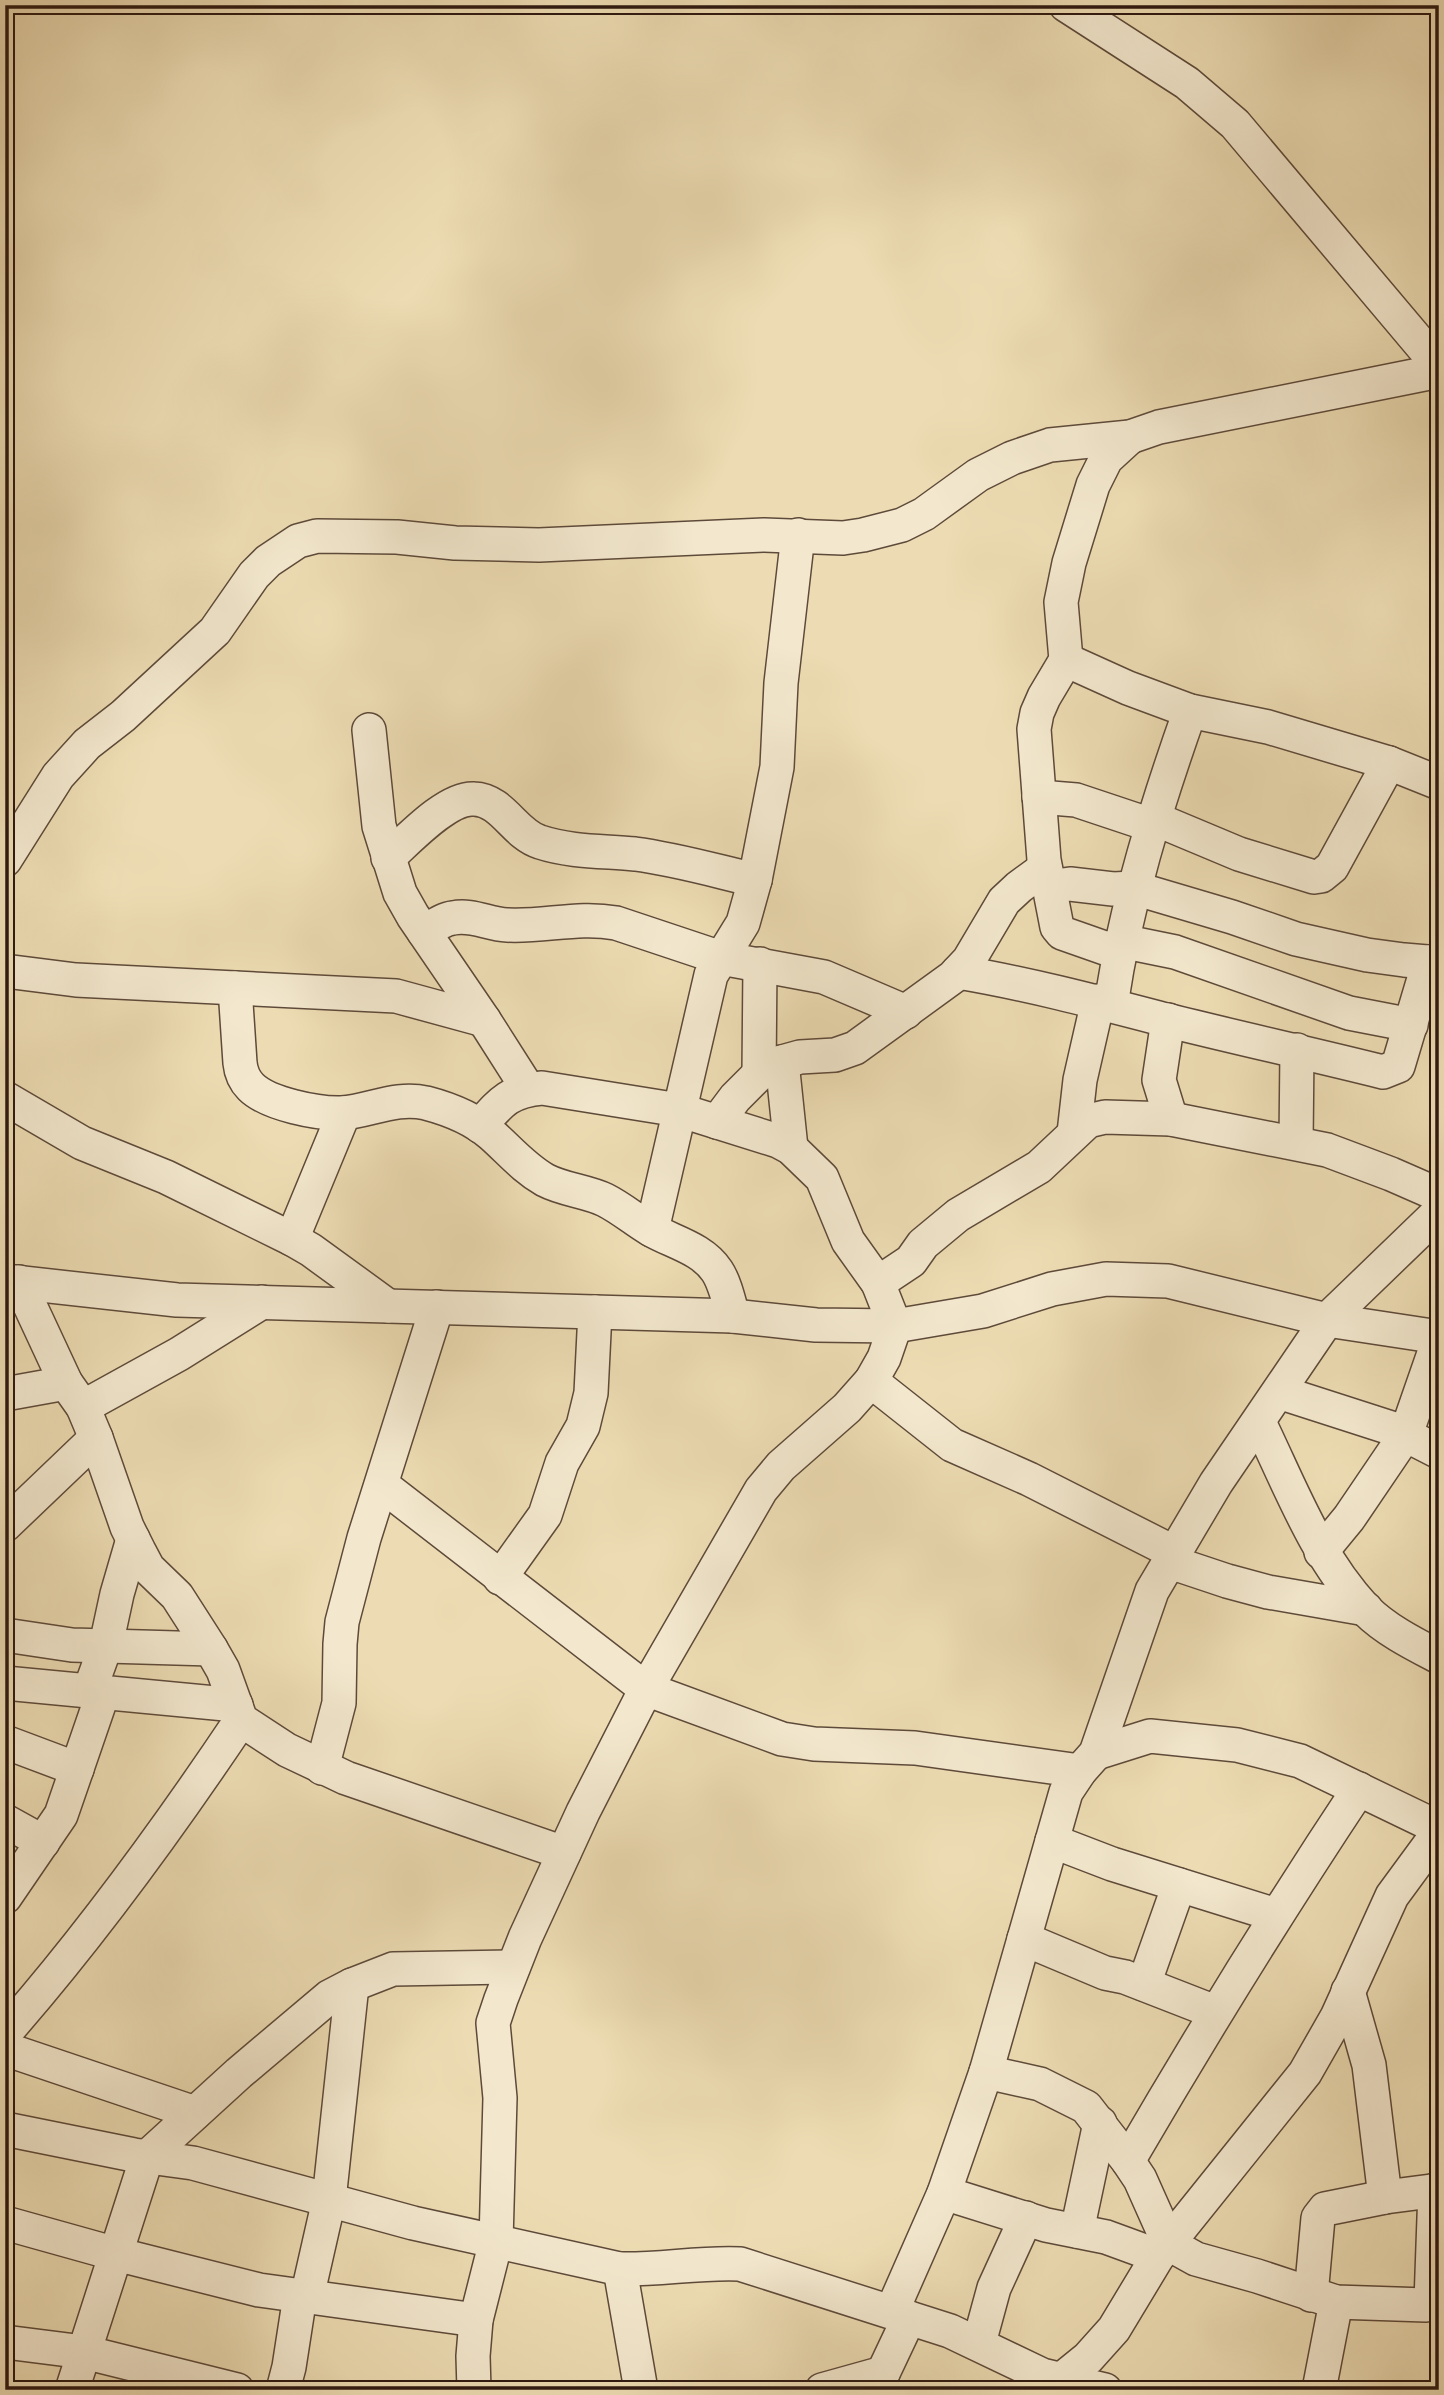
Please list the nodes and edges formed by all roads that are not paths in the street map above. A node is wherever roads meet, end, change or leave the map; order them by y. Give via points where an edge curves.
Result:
1 (1066, 5) edge
2 (1439, 369) edge
3 (1130, 437) junction
4 (798, 535) junction
5 (1066, 660) junction
6 (1190, 711) junction
7 (369, 730) dead end
8 (1389, 764) junction
9 (1439, 783) edge
10 (1039, 797) junction
11 (1152, 822) junction
12 (388, 858) junction
13 (5, 860) edge
14 (1047, 877) junction
15 (755, 880) junction
16 (1134, 888) junction
17 (424, 932) junction
18 (1292, 938) junction
19 (1120, 947) junction
20 (721, 958) junction
21 (1434, 962) edge
22 (760, 964) junction
23 (5, 971) edge
24 (958, 972) junction
25 (1278, 986) junction
26 (235, 988) junction
27 (1105, 1003) junction
28 (906, 1012) junction
29 (484, 1020) junction
30 (1168, 1020) junction
31 (1411, 1025) junction
32 (1297, 1050) junction
33 (771, 1068) junction
34 (528, 1089) junction
35 (5, 1098) edge
36 (679, 1110) junction
37 (344, 1113) junction
38 (1171, 1119) junction
39 (717, 1122) junction
40 (480, 1126) junction
41 (1074, 1133) junction
42 (1296, 1143) junction
43 (791, 1148) junction
44 (1439, 1195) edge
45 (1439, 1212) edge
46 (652, 1230) junction
47 (292, 1239) junction
48 (878, 1283) junction
49 (14, 1291) edge
50 (262, 1302) junction
51 (388, 1306) junction
52 (437, 1307) junction
53 (595, 1312) junction
54 (733, 1316) junction
55 (1327, 1320) junction
56 (895, 1326) junction
57 (1439, 1338) edge
58 (871, 1381) junction
59 (1279, 1392) junction
60 (5, 1394) edge
61 (74, 1395) junction
62 (1259, 1422) junction
63 (1406, 1434) junction
64 (96, 1438) junction
65 (1439, 1452) edge
66 (382, 1485) junction
67 (5, 1525) edge
68 (133, 1539) junction
69 (1321, 1552) junction
70 (1172, 1557) junction
71 (500, 1578) junction
72 (1366, 1609) junction
73 (5, 1635) edge
74 (106, 1645) junction
75 (1435, 1646) edge
76 (211, 1648) junction
77 (5, 1683) edge
78 (646, 1689) junction
79 (96, 1693) junction
80 (238, 1712) junction
81 (5, 1742) edge
82 (1088, 1762) junction
83 (322, 1768) junction
84 (77, 1769) junction
85 (1359, 1789) junction
86 (5, 1821) edge
87 (1439, 1830) edge
88 (1052, 1841) junction
89 (43, 1842) junction
90 (564, 1853) junction
91 (1179, 1885) junction
92 (7, 1892) edge
93 (1276, 1915) junction
94 (1024, 1939) junction
95 (513, 1967) junction
96 (1144, 1984) junction
97 (352, 1985) junction
98 (1348, 1991) junction
99 (1215, 2012) junction
100 (5, 2034) edge
101 (5, 2049) edge
102 (986, 2071) junction
103 (195, 2113) junction
104 (1100, 2123) junction
105 (5, 2129) edge
106 (147, 2157) junction
107 (1129, 2161) junction
108 (1437, 2190) edge
109 (944, 2193) junction
110 (1385, 2197) junction
111 (329, 2200) junction
112 (1026, 2218) junction
113 (5, 2223) edge
114 (1077, 2231) junction
115 (496, 2241) junction
116 (1163, 2250) junction
117 (116, 2254) junction
118 (620, 2269) junction
119 (304, 2296) junction
120 (1323, 2298) junction
121 (900, 2315) junction
122 (476, 2320) junction
123 (5, 2342) edge
124 (979, 2343) junction
125 (84, 2352) junction
126 (879, 2381) edge
127 (1055, 2385) edge
128 (72, 2390) edge
129 (237, 2390) edge
130 (283, 2390) edge
131 (474, 2390) edge
132 (641, 2390) edge
133 (822, 2390) edge
134 (1105, 2390) edge
135 (1319, 2390) edge

1 - 2 street via 1187,83 1235,124
2 - 3 street
3 - 4 street via 1050,445 1012,458 978,475 924,514 882,531 843,538
3 - 5 street via 1106,459 1093,485 1069,563 1061,602
4 - 13 street via 539,545 397,537 317,536 298,541 279,551 254,575 215,631 58,776
4 - 15 street via 781,683 777,767
5 - 6 street
5 - 10 street via 1037,713
6 - 8 street via 1268,727
6 - 11 street
7 - 12 street via 379,825
8 - 9 street
8 - 11 street via 1332,867 1321,876 1240,854
10 - 11 street via 1076,800
10 - 14 street
11 - 16 street
12 - 15 street via 430,819 472,798 497,807 527,836 540,842 638,855
12 - 17 street via 400,894
14 - 16 street via 1070,884
14 - 19 street via 1059,931
14 - 24 street via 1019,887 1004,901
15 - 20 street via 743,923
16 - 18 street
16 - 19 street
17 - 20 street via 450,918 466,916 504,925 600,920
17 - 29 street
18 - 21 street
18 - 25 street
19 - 25 street via 1175,952
19 - 27 street
20 - 22 street
20 - 36 street via 705,998
21 - 31 street
22 - 28 street via 824,977
22 - 33 street
23 - 26 street via 76,980
24 - 27 street
24 - 28 street
25 - 31 street via 1349,1013
26 - 29 street via 396,996
26 - 37 street via 240,1063 247,1082 264,1096 290,1105
27 - 30 street
27 - 41 street via 1080,1080
28 - 33 street via 855,1048 835,1055 800,1057
29 - 34 street
30 - 32 street
30 - 38 street via 1159,1080
31 - 32 street via 1398,1066 1383,1072
32 - 42 street
33 - 39 street via 734,1098
33 - 43 street
34 - 36 street
34 - 40 street via 508,1096
35 - 47 street via 82,1143 166,1177
36 - 39 street
36 - 46 street
37 - 40 street via 384,1103 423,1102
37 - 47 street
38 - 41 street via 1105,1117 1088,1121
38 - 42 street
39 - 43 street
40 - 46 street via 544,1180 606,1200
41 - 48 street via 1039,1167 958,1215 923,1244 911,1261
42 - 44 street via 1327,1150
43 - 48 street via 821,1178 848,1241
45 - 55 street
46 - 54 street via 699,1253 717,1271
47 - 51 street
48 - 56 street
49 - 50 street
49 - 61 street
50 - 51 street
50 - 61 street via 179,1354
51 - 52 street
52 - 53 street
52 - 66 street
53 - 54 street
53 - 71 street via 591,1393 583,1426 562,1463 545,1515
54 - 56 street via 816,1325
55 - 56 street via 1168,1282 1106,1279 1052,1289 983,1311
55 - 57 street
55 - 59 street
56 - 58 street
57 - 63 street
58 - 70 street via 952,1445 1029,1479
58 - 78 street via 780,1466 761,1490
59 - 62 street
59 - 63 street
60 - 61 street
61 - 64 street
62 - 69 street
62 - 70 street
63 - 65 street
63 - 69 street
64 - 67 street
64 - 68 street
66 - 71 street
66 - 83 street via 342,1622 339,1703
68 - 74 street
68 - 76 street via 148,1568 177,1596
69 - 72 street
70 - 72 street via 1227,1581 1268,1592
70 - 82 street via 1152,1591
71 - 78 street
72 - 75 street via 1385,1626
73 - 74 street
74 - 76 street
74 - 79 street
76 - 80 street
77 - 79 street
78 - 82 street via 782,1739
78 - 90 street
79 - 80 street via 177,1698
79 - 84 street
80 - 83 street via 287,1750
80 - 100 street via 176,1816 56,1976
81 - 84 street
82 - 85 street via 1150,1736 1237,1745 1300,1761
82 - 88 street via 1066,1792
83 - 90 street
84 - 89 street via 67,1801
85 - 87 street
85 - 93 street
86 - 89 street
87 - 98 street via 1392,1896
88 - 91 street
88 - 94 street
89 - 92 street
90 - 95 street
91 - 93 street
91 - 96 street
93 - 99 street
94 - 96 street
94 - 102 street
95 - 97 street via 393,1969
95 - 115 street via 494,2023 500,2098
96 - 99 street
97 - 103 street via 329,1997
97 - 111 street
98 - 110 street via 1369,2065
98 - 116 street via 1305,2073
99 - 107 street
101 - 103 street
102 - 104 street via 1040,2084 1086,2107
102 - 109 street
103 - 106 street
104 - 107 street
104 - 114 street
105 - 106 street
106 - 111 street via 193,2163
106 - 117 street
107 - 116 street via 1140,2179
108 - 110 street
108 - 120 street via 1431,2302
109 - 112 street
109 - 121 street
110 - 120 street via 1322,2211 1318,2218
111 - 115 street
111 - 119 street
112 - 114 street
112 - 124 street via 994,2288
113 - 117 street
114 - 116 street
115 - 118 street
115 - 122 street
116 - 120 street
116 - 127 street via 1114,2329
117 - 119 street via 259,2290
117 - 125 street
118 - 121 street via 740,2264
118 - 132 street
119 - 122 street
119 - 130 street
120 - 135 street
121 - 124 street
121 - 126 street
122 - 131 street
123 - 125 street
124 - 127 street
125 - 128 street
125 - 129 street
126 - 133 street
127 - 134 street

